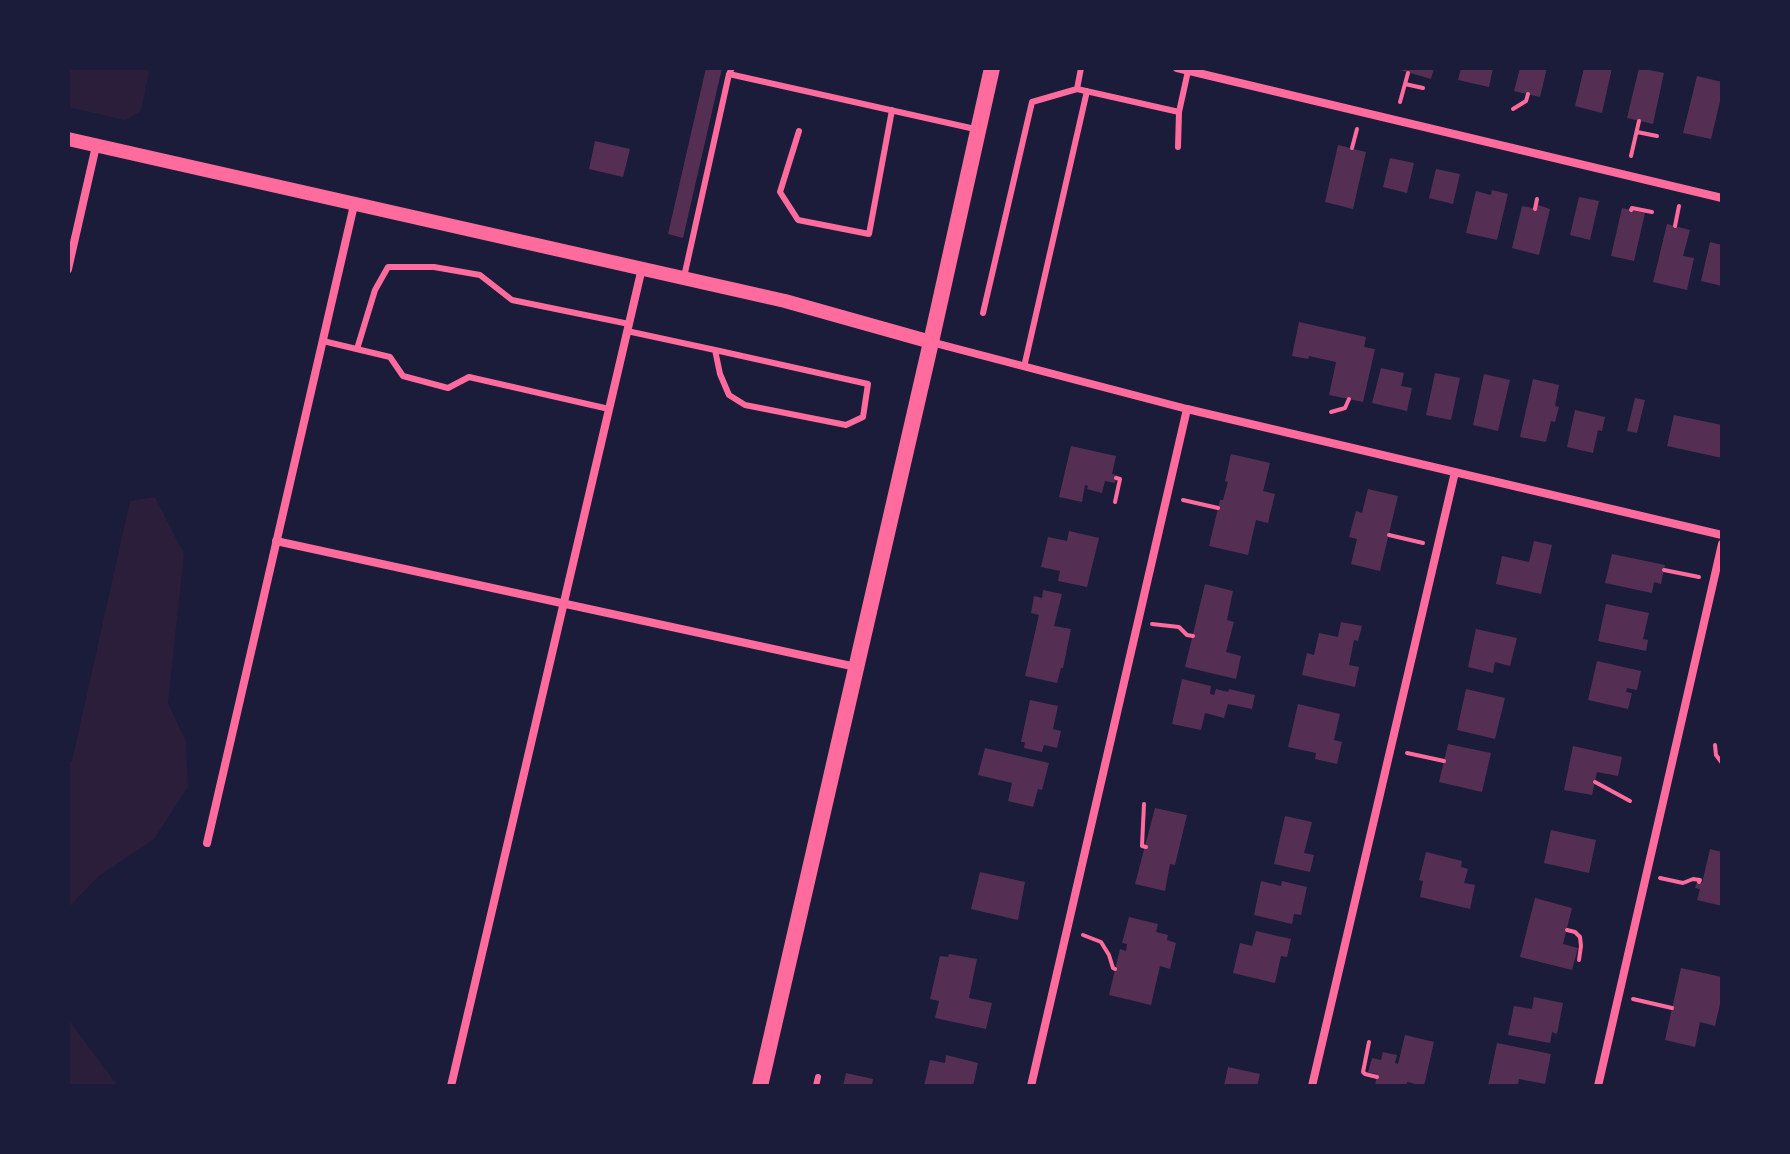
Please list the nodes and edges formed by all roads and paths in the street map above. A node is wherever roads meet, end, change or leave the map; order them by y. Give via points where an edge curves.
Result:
1 (992, 68) edge
2 (1081, 68) edge
3 (1177, 68) edge
4 (730, 71) edge
5 (1188, 71) junction
6 (1408, 73) dead end
7 (1405, 84) junction
8 (1423, 88) dead end
9 (1077, 89) junction
10 (1087, 91) junction
11 (1528, 94) dead end
12 (1400, 102) dead end
13 (1513, 109) dead end
14 (892, 110) junction
15 (1179, 112) junction
16 (1639, 121) dead end
17 (978, 129) junction
18 (1357, 129) dead end
19 (799, 131) dead end
20 (1637, 132) junction
21 (1657, 136) dead end
22 (68, 139) edge
23 (96, 146) junction
24 (1178, 147) dead end
25 (1352, 148) dead end
26 (1631, 156) dead end
27 (1722, 198) edge
28 (1537, 199) dead end
29 (354, 205) junction
30 (1679, 206) dead end
31 (1535, 209) dead end
32 (1631, 210) dead end
33 (1652, 212) dead end
34 (1675, 226) dead end
35 (642, 268) junction
36 (68, 269) edge
37 (684, 277) junction
38 (983, 313) dead end
39 (628, 328) junction
40 (323, 341) junction
41 (931, 342) junction
42 (357, 349) junction
43 (715, 350) junction
44 (1024, 367) junction
45 (1349, 399) dead end
46 (609, 409) junction
47 (1187, 409) junction
48 (1331, 412) dead end
49 (1455, 472) junction
50 (1116, 478) dead end
51 (1183, 500) dead end
52 (1115, 502) dead end
53 (1218, 508) dead end
54 (1389, 535) dead end
55 (1722, 535) edge
56 (276, 541) junction
57 (1722, 544) edge
58 (1437, 546) junction
59 (1664, 570) dead end
60 (1699, 577) dead end
61 (564, 603) junction
62 (1138, 621) junction
63 (1193, 636) dead end
64 (856, 667) junction
65 (1715, 745) dead end
66 (1407, 753) dead end
67 (1444, 761) dead end
68 (1722, 763) edge
69 (1595, 782) dead end
70 (1630, 801) dead end
71 (1144, 804) dead end
72 (207, 843) dead end
73 (1146, 847) dead end
74 (1646, 875) junction
75 (1699, 882) dead end
76 (1567, 930) dead end
77 (1083, 935) dead end
78 (1579, 960) dead end
79 (1115, 969) dead end
80 (1619, 996) junction
81 (1672, 1008) dead end
82 (1369, 1042) dead end
83 (818, 1077) dead end
84 (1377, 1077) dead end
85 (451, 1086) edge
86 (760, 1086) edge
87 (816, 1086) edge
88 (1031, 1086) edge
89 (1312, 1086) edge
90 (1598, 1086) edge

1 - 17 main road
2 - 9 lane
3 - 5 street
4 - 14 lane
4 - 37 lane
5 - 15 lane
5 - 27 street
6 - 7 path
7 - 8 path
7 - 12 path
9 - 10 lane
9 - 38 lane via 1032,102
10 - 15 lane
10 - 44 lane
11 - 13 path
14 - 17 lane
14 - 19 lane via 869,234 798,220 780,192
15 - 24 lane
16 - 20 path
17 - 41 main road
18 - 25 path
20 - 21 path
20 - 26 path
22 - 23 street
23 - 29 street
23 - 36 street
28 - 31 path
29 - 35 street
29 - 40 street
30 - 34 path
32 - 33 path
35 - 37 street
35 - 39 street
37 - 41 street
39 - 42 lane via 512,300 480,275 388,267 375,290
39 - 43 lane
39 - 46 street
40 - 42 lane
40 - 56 street
41 - 44 street
41 - 64 main road
42 - 46 lane via 390,357 403,376 448,388 469,377
43 - 43 lane via 729,395 745,405 846,425 863,417 868,384
44 - 47 street
45 - 48 path via 1345,408
46 - 61 street
47 - 49 street
47 - 62 street
49 - 55 street
49 - 58 street
50 - 52 path via 1120,479
51 - 53 path
54 - 58 path
56 - 61 street
56 - 72 street
57 - 74 street
58 - 89 street
59 - 60 path
61 - 64 street
61 - 85 street
62 - 63 path via 1179,627
62 - 88 street
64 - 86 main road
65 - 68 path
66 - 67 path
69 - 70 path
71 - 73 path
74 - 75 path
74 - 80 street
76 - 78 path via 1580,937
77 - 79 path via 1101,942
80 - 81 path
80 - 90 street
82 - 84 path via 1362,1069
83 - 87 lane

